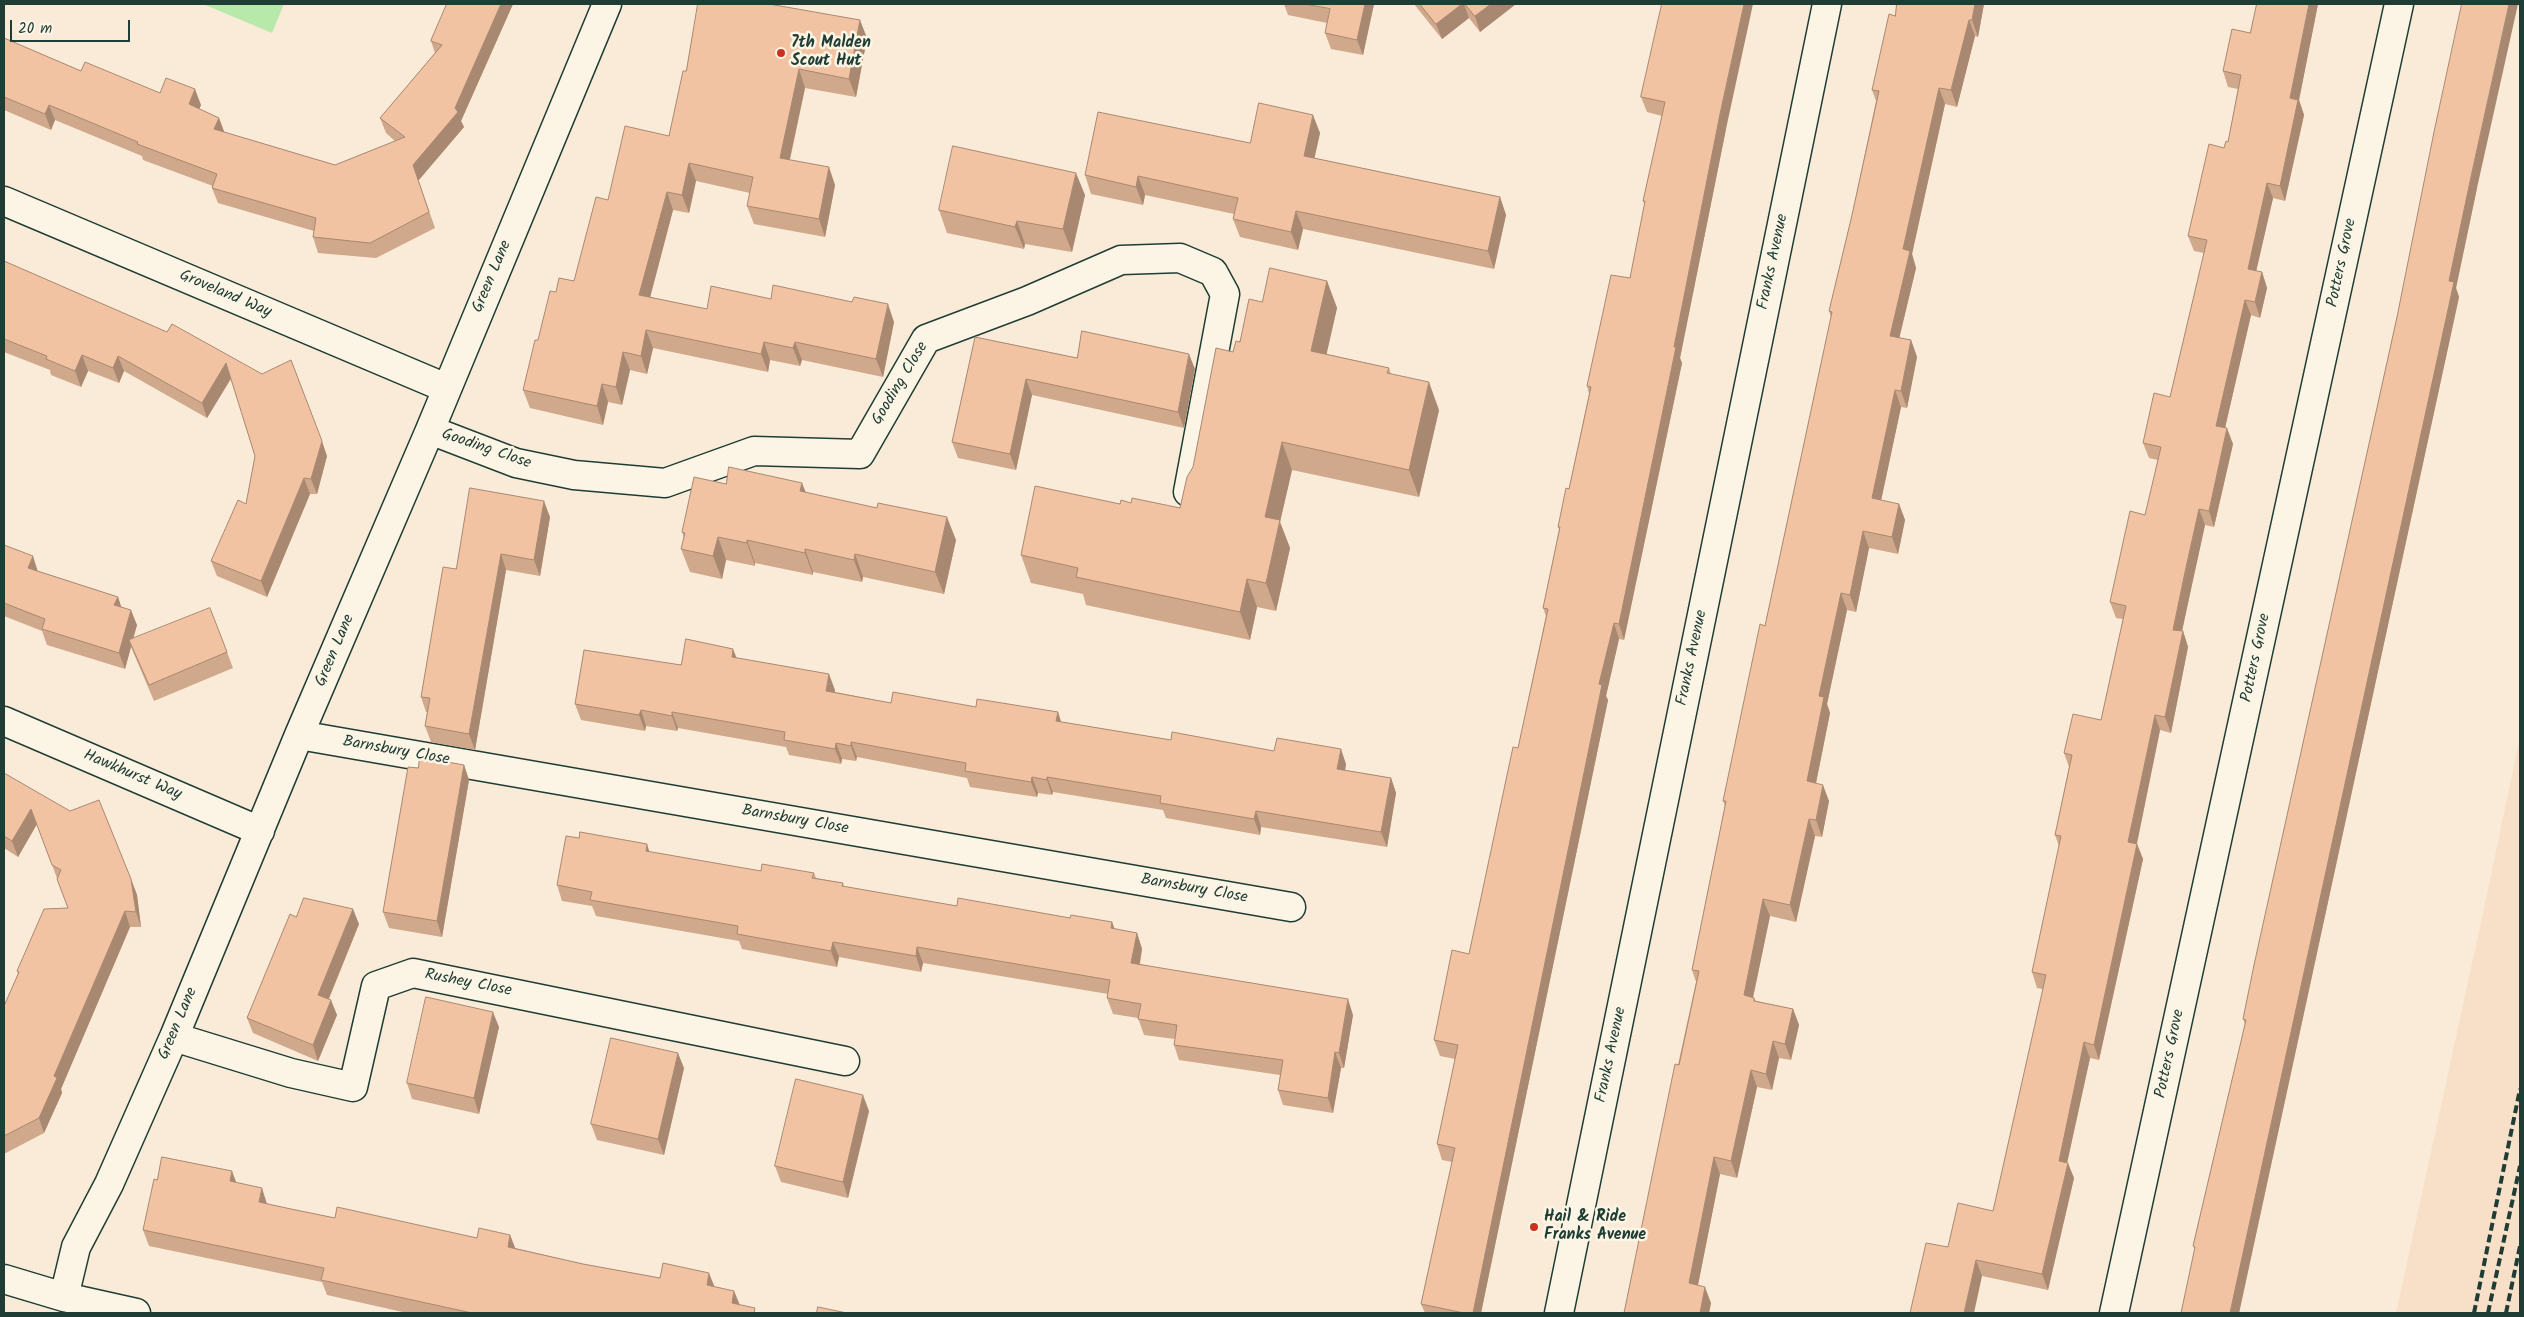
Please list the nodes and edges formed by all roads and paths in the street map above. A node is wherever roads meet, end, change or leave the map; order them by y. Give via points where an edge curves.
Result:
1 (607, 4) edge
2 (1827, 4) edge
3 (2399, 4) edge
4 (4, 201) edge
5 (446, 388) junction
6 (430, 430) junction
7 (1188, 492) edge
8 (4, 722) edge
9 (299, 735) junction
10 (260, 831) junction
11 (1291, 907) dead end
12 (174, 1037) junction
13 (845, 1061) dead end
14 (4, 1279) edge
15 (64, 1297) junction
16 (136, 1313) edge
17 (1559, 1313) edge
18 (2114, 1313) edge

1 - 5 street, Green Lane
2 - 17 street, Franks Avenue
3 - 18 street, Potters Grove
4 - 5 street, Groveland Way
5 - 6 street, Green Lane
6 - 7 street, Gooding Close via 516,463 574,475 665,483 754,451 860,454 926,339 1027,301 1121,260 1180,258 1214,272 1225,294
6 - 9 street, Green Lane
8 - 10 street, Hawkhurst Way
9 - 10 street, Green Lane
9 - 11 street, Barnsbury Close
10 - 12 street, Green Lane
12 - 13 street, Rushey Close via 291,1073 353,1087 376,986 413,973
12 - 15 street, Green Lane via 109,1184 76,1247
14 - 15 street
15 - 16 street

